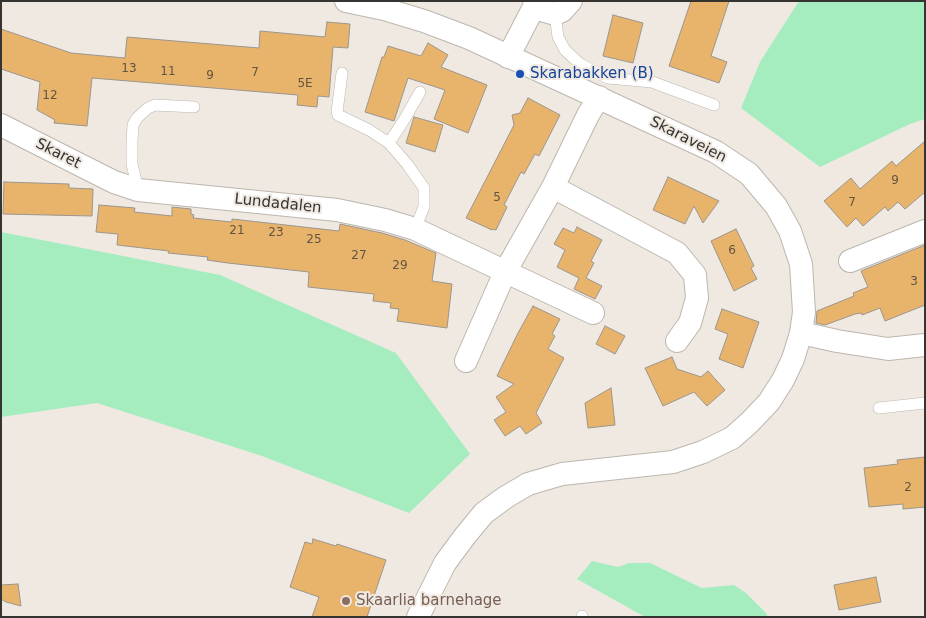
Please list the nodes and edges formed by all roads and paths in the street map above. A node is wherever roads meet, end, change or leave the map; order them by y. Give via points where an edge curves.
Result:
1 (346, 1) edge
2 (549, 5) edge
3 (508, 57) junction
4 (342, 73) dead end
5 (420, 92) dead end
6 (599, 97) junction
7 (714, 105) dead end
8 (194, 107) dead end
9 (1, 125) edge
10 (389, 143) junction
11 (114, 182) joint
12 (553, 187) junction
13 (138, 190) junction
14 (415, 229) junction
15 (925, 231) edge
16 (850, 261) dead end
17 (506, 272) junction
18 (593, 313) dead end
19 (801, 332) junction
20 (677, 341) dead end
21 (925, 345) edge
22 (466, 361) dead end
23 (925, 403) edge
24 (879, 408) dead end
25 (418, 617) edge

1 - 3 street, Skaraveien via 424,21
2 - 3 street
2 - 7 lane via 564,50 580,64 608,78 652,82
3 - 6 street, Skaraveien
4 - 10 lane via 338,115
5 - 10 lane
6 - 12 street
6 - 19 street, Skaraveien via 716,152 749,174 776,206 790,230 801,264 804,312
8 - 13 lane via 155,105 137,118 132,164
9 - 11 street, Skaret
10 - 14 lane via 424,188 424,206
11 - 13 street, Lundadalen
12 - 17 street
12 - 20 street via 677,253 695,275 697,298 690,323
13 - 14 street, Lundadalen via 337,210
14 - 17 street, Lundadalen
15 - 16 street
17 - 18 street, Lundadalen
17 - 22 street
19 - 21 street via 888,349
19 - 25 street, Skaraveien via 790,366 769,402 732,438 673,462 562,474 528,484 484,513 445,563
23 - 24 lane

